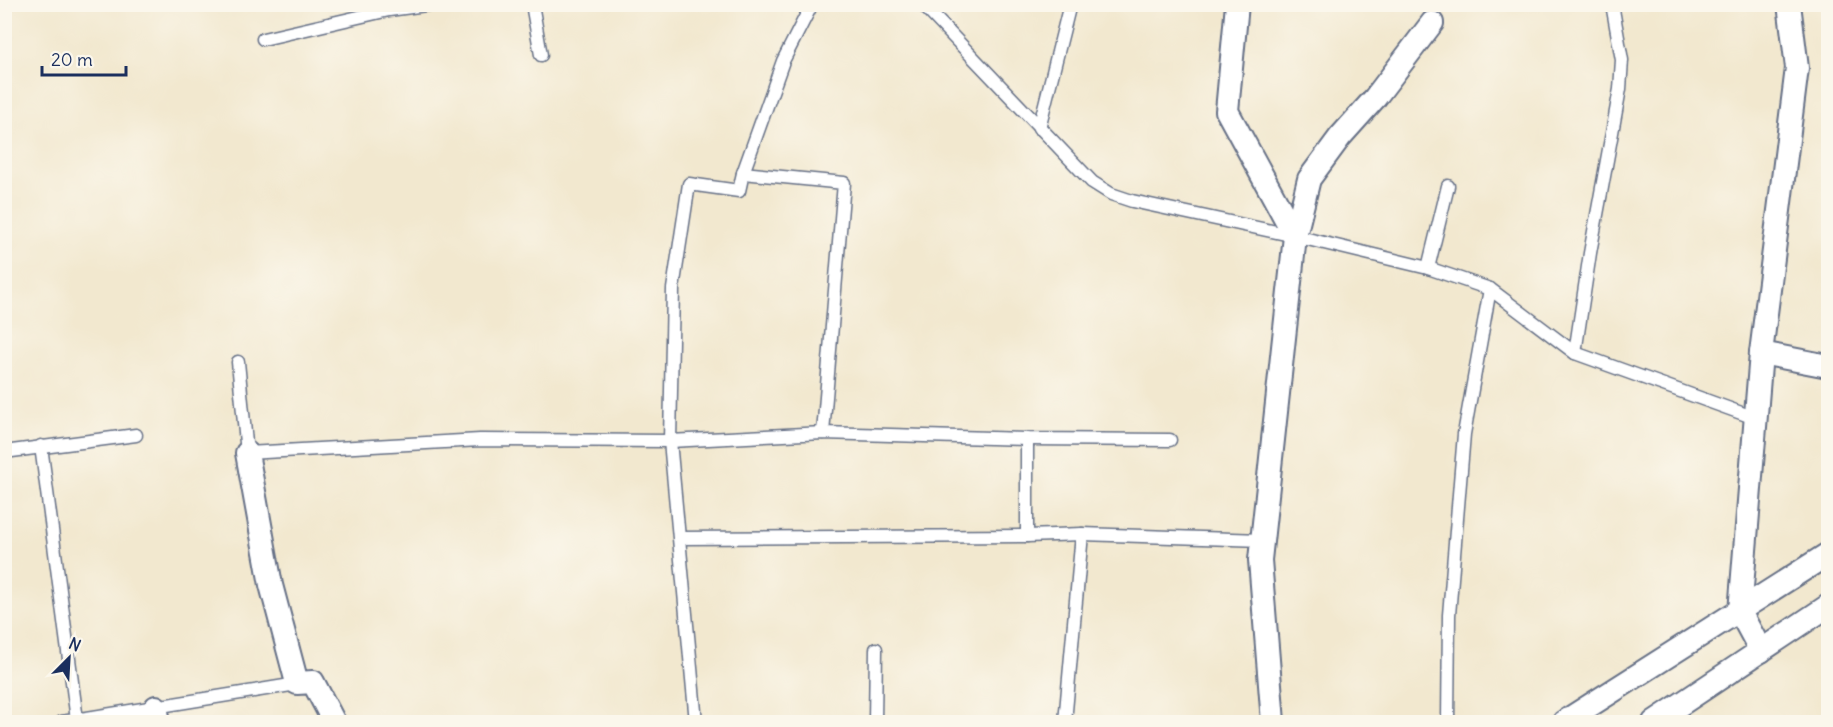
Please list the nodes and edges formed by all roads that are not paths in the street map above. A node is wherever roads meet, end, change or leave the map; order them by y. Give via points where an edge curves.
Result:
1 (433, 4) edge
2 (532, 4) edge
3 (812, 4) edge
4 (922, 4) edge
5 (1070, 4) edge
6 (1237, 4) edge
7 (1612, 4) edge
8 (1789, 4) edge
9 (1432, 23) dead end
10 (263, 39) dead end
11 (541, 55) dead end
12 (1039, 128) junction
13 (743, 173) junction
14 (1448, 186) dead end
15 (1295, 236) junction
16 (1428, 268) junction
17 (1490, 289) junction
18 (1575, 353) junction
19 (1761, 353) junction
20 (238, 362) dead end
21 (1828, 366) edge
22 (1755, 418) junction
23 (823, 433) junction
24 (136, 435) dead end
25 (1027, 439) junction
26 (1170, 440) dead end
27 (670, 441) junction
28 (41, 446) junction
29 (4, 452) edge
30 (248, 453) junction
31 (1082, 534) junction
32 (1027, 537) junction
33 (680, 538) junction
34 (1262, 540) junction
35 (1828, 554) edge
36 (1828, 606) edge
37 (1740, 612) junction
38 (876, 649) dead end
39 (1761, 651) junction
40 (313, 682) junction
41 (158, 715) edge
42 (77, 720) junction
43 (62, 723) edge
44 (334, 723) edge
45 (696, 723) edge
46 (875, 723) edge
47 (1065, 723) edge
48 (1274, 723) edge
49 (1448, 723) edge
50 (1564, 723) edge
51 (1653, 723) edge

1 - 10 lane
2 - 11 lane
3 - 13 lane via 783,61
4 - 12 lane
5 - 12 lane
6 - 15 street via 1227,111
7 - 18 lane via 1622,60 1620,89
8 - 19 street via 1797,68
9 - 15 street via 1309,179
12 - 15 lane via 1092,182 1111,194
13 - 23 lane via 844,183
13 - 27 lane via 739,191 689,184 674,289
14 - 16 lane
15 - 16 lane
15 - 34 street
16 - 17 lane
17 - 18 lane
17 - 49 lane via 1464,434 1449,615
18 - 22 lane
19 - 21 street
19 - 22 street
20 - 30 lane
22 - 37 street
23 - 25 lane
23 - 27 lane
24 - 28 lane
25 - 26 lane
25 - 32 lane
27 - 30 lane via 480,440
27 - 33 lane
28 - 29 lane
28 - 42 lane
30 - 40 street via 271,585 297,683
31 - 32 lane
31 - 34 lane
31 - 47 lane
32 - 33 lane
33 - 45 lane
34 - 48 street via 1260,561
35 - 37 street
36 - 39 street
37 - 39 street
37 - 50 street
38 - 46 lane
39 - 51 street
40 - 41 lane
40 - 44 street
41 - 42 lane
42 - 43 lane

